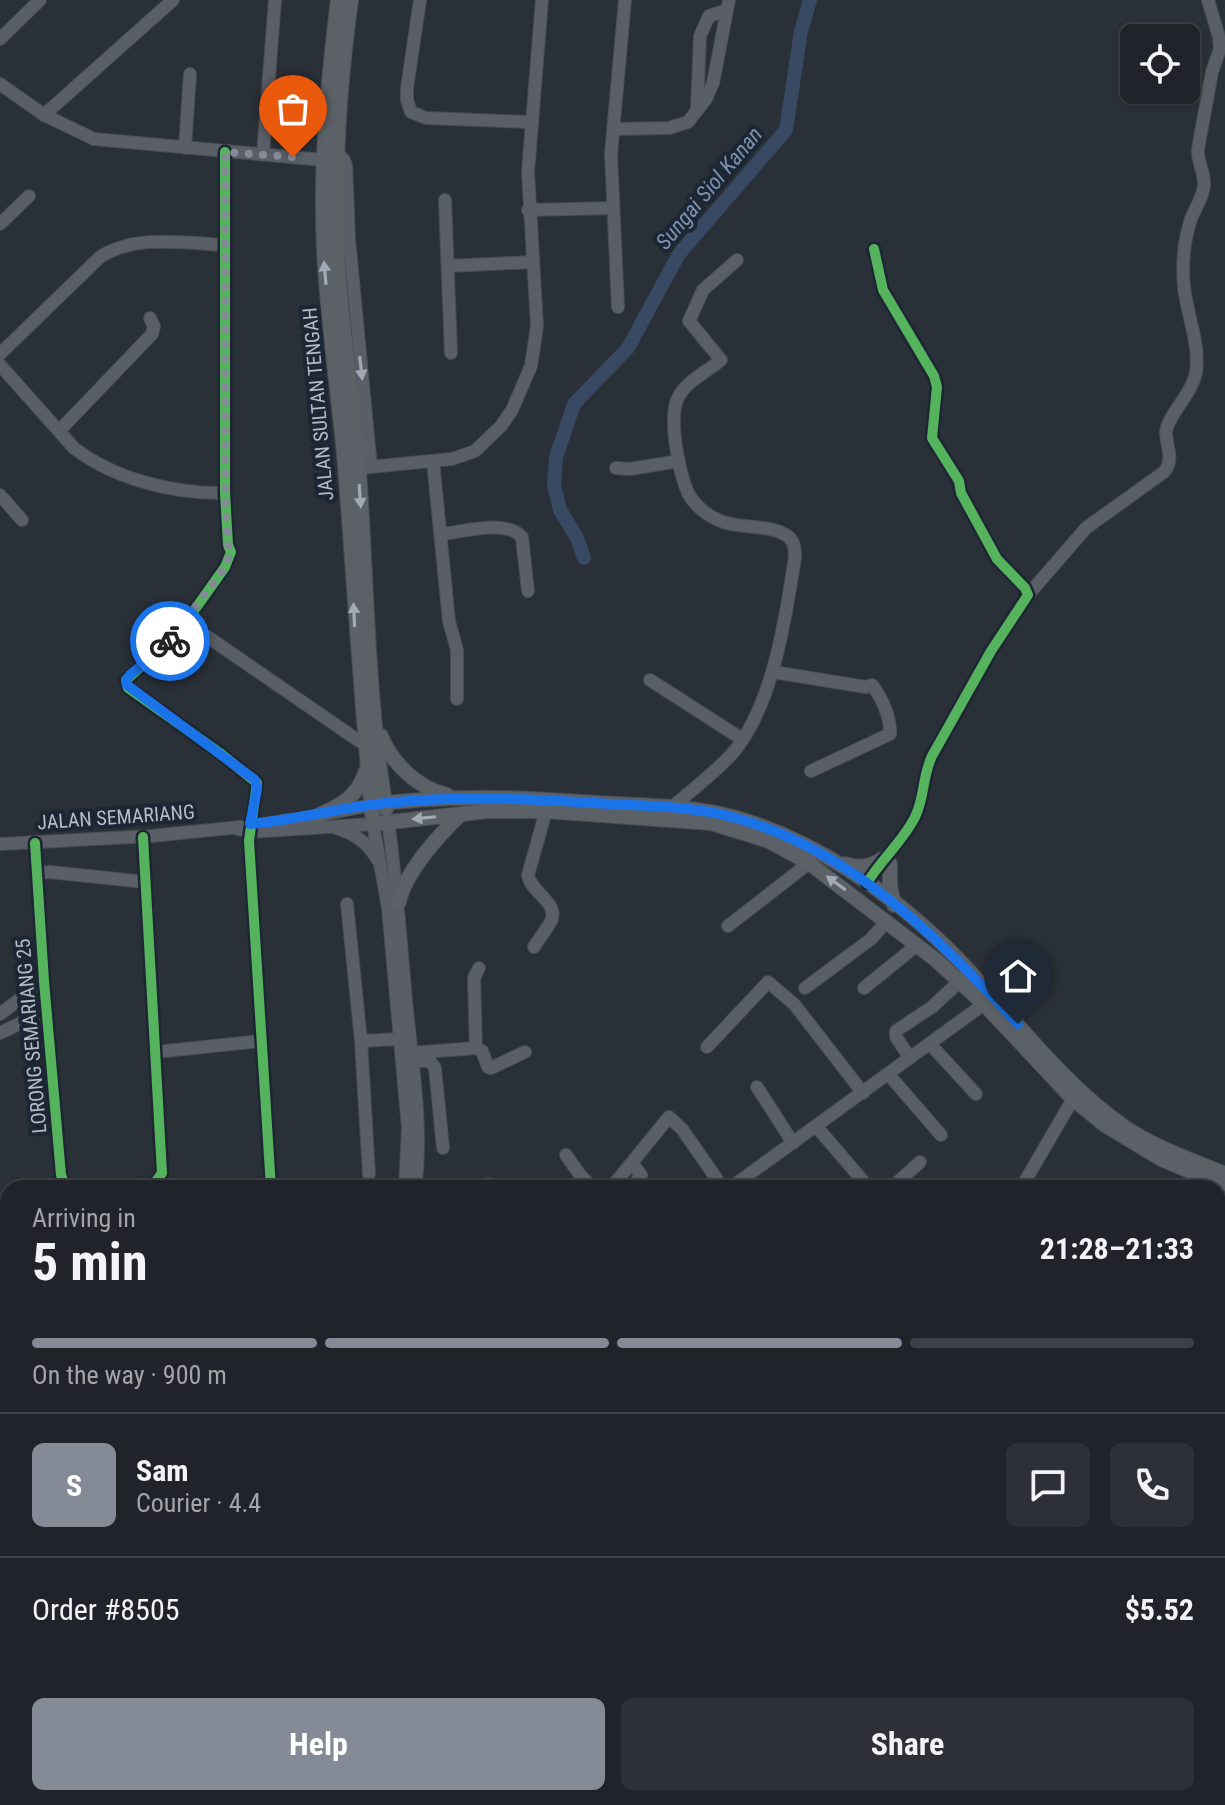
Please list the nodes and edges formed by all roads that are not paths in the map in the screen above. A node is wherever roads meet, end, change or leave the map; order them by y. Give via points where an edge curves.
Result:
1 (40, 0) edge
2 (173, 0) edge
3 (275, 0) edge
4 (338, 0) edge
5 (351, 0) edge
6 (420, 0) edge
7 (542, 0) edge
8 (625, 0) edge
9 (1208, 0) edge
10 (728, 5) edge
11 (0, 39) edge
12 (190, 74) dead end
13 (2, 89) edge
14 (697, 109) junction
15 (44, 115) junction
16 (530, 122) junction
17 (613, 129) junction
18 (185, 148) junction
19 (225, 152) junction
20 (263, 154) junction
21 (331, 157) junction
22 (29, 196) dead end
23 (445, 200) dead end
24 (613, 208) junction
25 (528, 210) junction
26 (0, 224) edge
27 (224, 245) junction
28 (874, 249) dead end
29 (737, 260) dead end
30 (533, 262) junction
31 (448, 266) junction
32 (618, 307) dead end
33 (150, 318) dead end
34 (451, 353) dead end
35 (0, 354) edge
36 (0, 365) edge
37 (60, 430) junction
38 (433, 461) junction
39 (679, 461) junction
40 (365, 468) junction
41 (616, 468) dead end
42 (225, 493) junction
43 (0, 495) edge
44 (22, 520) dead end
45 (441, 534) junction
46 (528, 591) dead end
47 (1028, 595) junction
48 (186, 622) junction
49 (773, 672) junction
50 (650, 680) dead end
51 (457, 699) dead end
52 (376, 721) junction
53 (742, 739) junction
54 (359, 741) dead end
55 (368, 766) junction
56 (811, 771) dead end
57 (695, 786) junction
58 (456, 797) junction
59 (378, 804) junction
60 (671, 808) junction
61 (695, 810) junction
62 (546, 811) junction
63 (461, 814) junction
64 (324, 820) junction
65 (380, 823) junction
66 (250, 828) junction
67 (143, 837) junction
68 (35, 843) junction
69 (0, 844) edge
70 (836, 862) junction
71 (886, 862) junction
72 (809, 863) junction
73 (381, 866) junction
74 (38, 873) junction
75 (145, 882) junction
76 (870, 886) junction
77 (399, 902) junction
78 (347, 904) dead end
79 (894, 905) junction
80 (887, 921) junction
81 (728, 926) dead end
82 (916, 944) junction
83 (534, 947) dead end
84 (396, 950) junction
85 (479, 968) dead end
86 (44, 981) junction
87 (960, 981) junction
88 (805, 988) dead end
89 (864, 988) dead end
90 (984, 1004) junction
91 (46, 1011) junction
92 (0, 1014) edge
93 (0, 1033) edge
94 (399, 1039) junction
95 (261, 1041) junction
96 (361, 1041) junction
97 (930, 1044) junction
98 (707, 1047) dead end
99 (476, 1048) junction
100 (156, 1052) junction
101 (525, 1052) dead end
102 (412, 1057) junction
103 (910, 1058) junction
104 (889, 1075) junction
105 (757, 1087) dead end
106 (863, 1093) junction
107 (976, 1094) dead end
108 (1073, 1099) junction
109 (816, 1126) junction
110 (941, 1135) dead end
111 (793, 1143) junction
112 (443, 1148) dead end
113 (566, 1155) dead end
114 (920, 1162) dead end
115 (632, 1163) junction
116 (369, 1174) dead end
117 (1225, 1174) edge
118 (64, 1180) edge
119 (157, 1180) edge
120 (270, 1180) edge
121 (405, 1180) edge
122 (416, 1180) edge
123 (585, 1180) edge
124 (618, 1180) edge
125 (638, 1180) edge
126 (717, 1180) edge
127 (741, 1180) edge
128 (862, 1180) edge
129 (900, 1180) edge
130 (1026, 1180) edge
131 (1211, 1180) edge

1 - 11 street
2 - 15 street
3 - 20 street
4 - 21 main road, JALAN SULTAN TENGAH via 331,59
5 - 21 main road, JALAN SULTAN TENGAH
6 - 16 street via 407,88 411,112 426,118
7 - 16 street
8 - 17 street
9 - 47 street via 1220,49 1198,149 1202,195 1185,252 1184,287 1196,375 1166,431 1171,460 1164,472 1086,528
10 - 14 street via 713,83
10 - 14 street via 709,16 702,28
12 - 18 street
13 - 15 street
14 - 17 street via 678,126
15 - 18 street via 94,139
16 - 25 street
17 - 24 street
18 - 19 street
19 - 20 street
19 - 27 street
20 - 21 street
21 -> 40 main road, JALAN SULTAN TENGAH via 338,266
55 -> 21 main road, JALAN SULTAN TENGAH via 324,265
22 - 26 street
23 - 31 street
24 - 25 street
24 - 32 street
25 - 30 street
27 - 35 street via 153,242 111,249
27 - 42 street
28 - 47 street via 883,290 934,376 932,438 997,559
29 - 39 street via 703,290 689,321 721,360 679,395 674,411
30 - 31 street
30 - 38 street via 536,344 512,410 475,451
31 - 34 street
33 - 37 street via 152,334
36 - 37 street
37 - 42 street via 86,457 119,473 172,488
38 - 40 street
38 - 45 street
39 - 41 street
39 - 49 street via 688,493 710,516 784,534 793,542 795,557
40 -> 52 main road, JALAN SULTAN TENGAH
42 - 48 street via 231,552
43 - 44 street
45 - 46 street via 500,527 518,532
45 - 51 street via 457,650
47 - 71 street via 932,756 915,818
48 - 54 street
48 - 66 street via 130,675 127,685 255,780
49 - 53 street
49 - 56 street via 872,685 882,703 890,734
50 - 53 street
52 - 58 main road via 396,763 428,788
52 - 59 main road, JALAN SULTAN TENGAH
53 - 57 street
55 - 59 main road, JALAN SULTAN TENGAH
55 - 64 main road via 356,793
57 - 60 street
57 - 61 street
58 - 59 main road
58 - 60 main road
59 - 64 street
59 - 65 main road
60 - 61 main road
61 - 70 main road via 751,823
62 - 63 main road
62 - 72 main road via 711,823 769,841
62 - 83 street via 528,875 530,885 547,900 552,920
63 -> 65 main road
63 - 77 main road via 409,879
64 - 65 street
64 - 66 street, JALAN SEMARIANG
64 - 73 street via 353,834
65 - 73 street
65 - 77 street
66 - 67 street, JALAN SEMARIANG
66 - 95 street
67 - 68 street, JALAN SEMARIANG
67 - 75 street
68 - 69 street, JALAN SEMARIANG
68 - 74 street, LORONG SEMARIANG 25
70 - 71 main road via 858,867
70 - 76 main road
71 - 76 street
71 - 79 main road
80 -> 72 main road
72 - 81 street
73 - 84 street
74 - 75 street
74 - 86 street, LORONG SEMARIANG 25
75 - 100 street
76 - 79 main road
76 - 82 main road via 868,896 907,927
77 - 84 street
78 - 96 street
79 - 117 main road via 946,947 1109,1116 1144,1138
80 - 82 main road
80 - 88 street
82 - 87 main road
82 - 89 street
84 - 94 street
84 - 102 street
85 - 99 street via 474,978
86 - 91 street, LORONG SEMARIANG 25
86 - 92 street
87 - 90 main road
87 - 103 street via 896,1031
90 - 97 street
90 - 108 main road
91 - 93 street
91 - 118 street, LORONG SEMARIANG 25
94 - 96 street
94 - 121 street via 408,1128
95 - 100 street
95 - 120 street
96 - 116 street
97 - 103 street
97 - 107 street
98 - 106 street via 768,982 794,1004
99 - 101 street via 491,1068
99 - 102 street
100 - 119 street via 162,1173
102 - 112 street via 430,1061 435,1068
102 - 122 street
103 - 104 street
104 - 106 street
104 - 110 street
105 - 111 street
106 - 109 street
108 - 130 street
108 - 131 main road via 1134,1144
109 - 111 street
109 - 128 street
111 - 127 street
113 - 123 street
114 - 129 street
115 - 124 street
115 - 125 street via 641,1175
115 - 126 street via 669,1117

